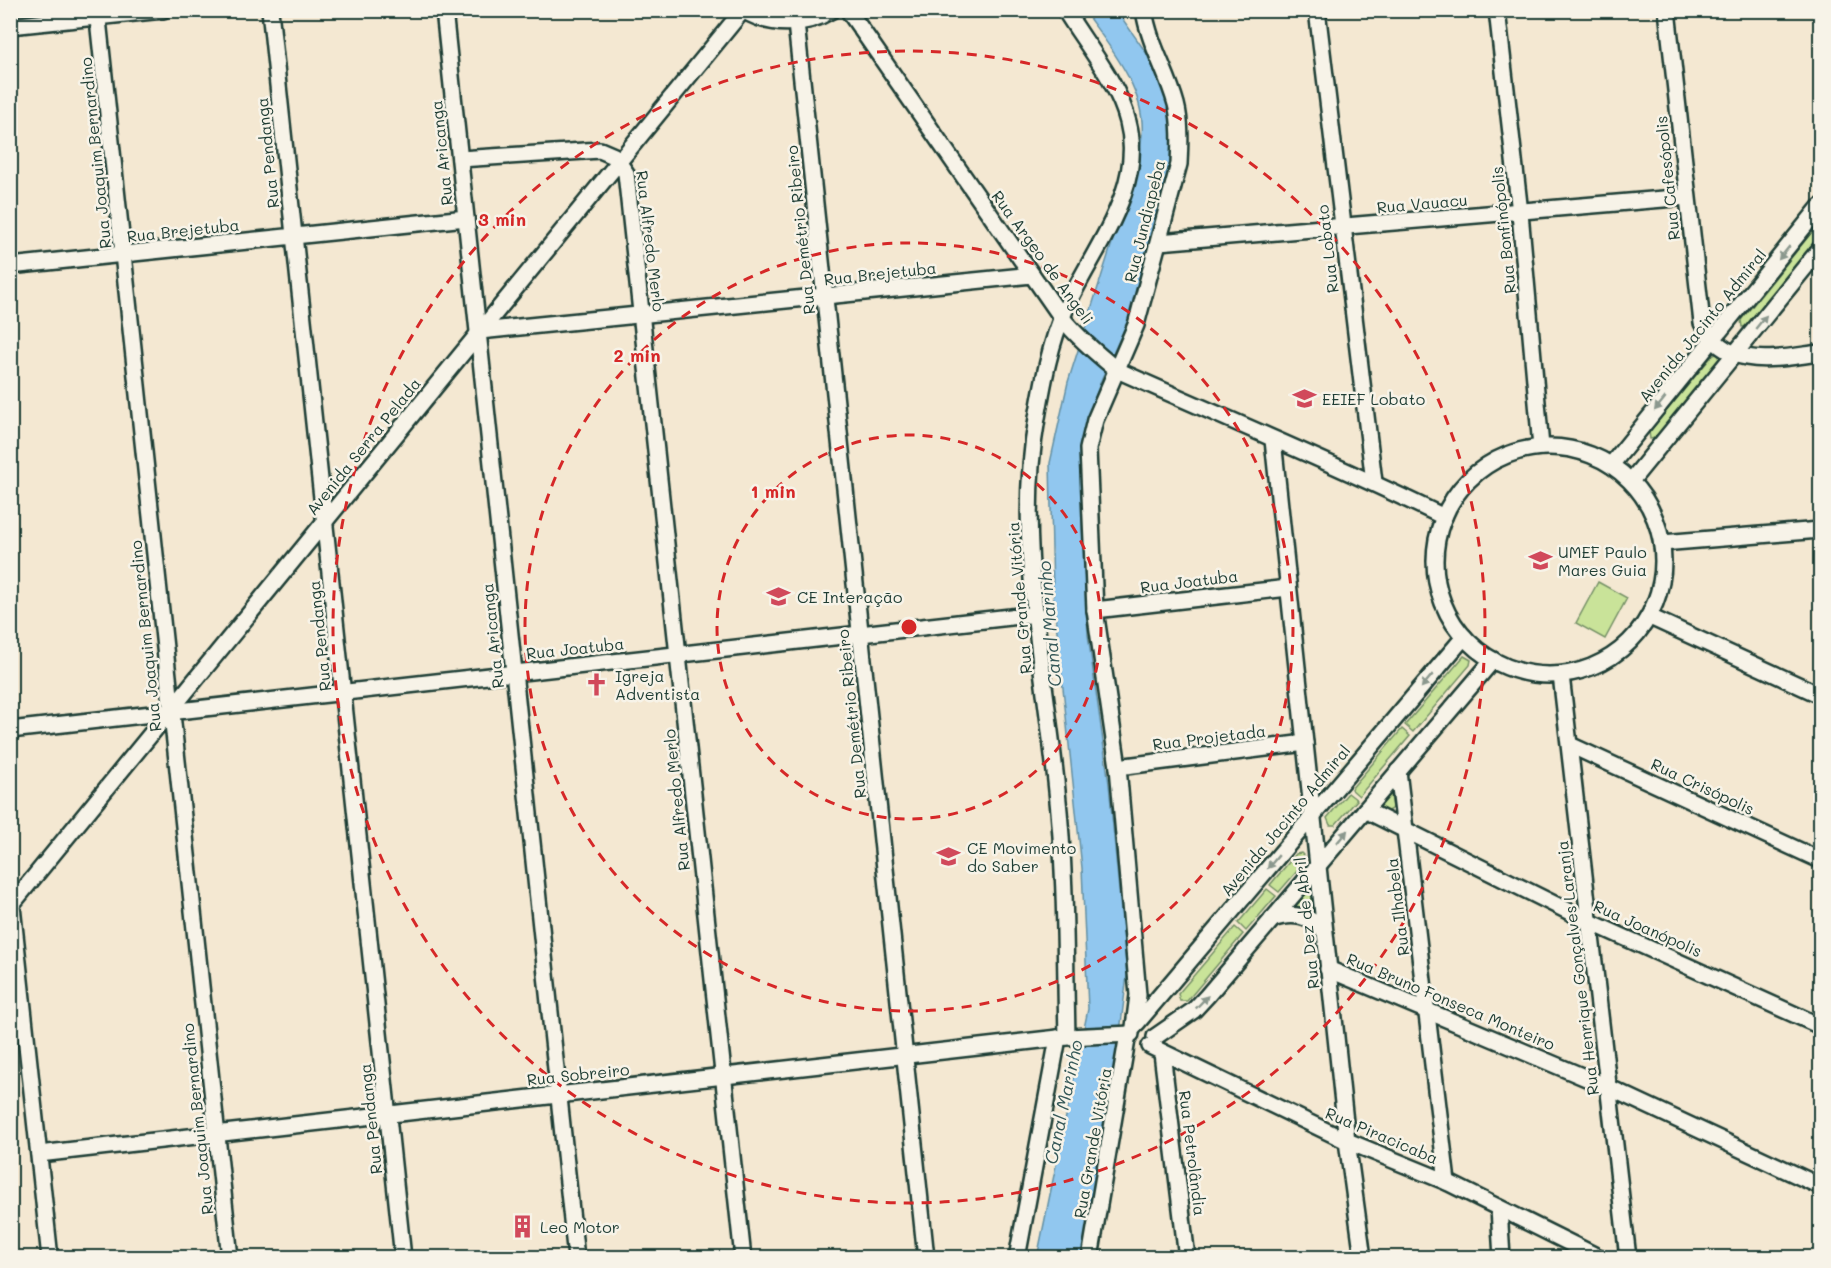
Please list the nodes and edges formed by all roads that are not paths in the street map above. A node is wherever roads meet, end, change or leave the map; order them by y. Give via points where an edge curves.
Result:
1 (163, 10) edge
2 (270, 10) edge
3 (444, 10) edge
4 (743, 10) edge
5 (832, 10) edge
6 (848, 10) edge
7 (1065, 10) edge
8 (1144, 10) edge
9 (1317, 10) edge
10 (1497, 10) edge
11 (1667, 10) edge
12 (98, 14) edge
13 (796, 23) junction
14 (14, 26) edge
15 (460, 159) junction
16 (620, 161) junction
17 (1688, 197) junction
18 (1821, 207) edge
19 (1520, 213) junction
20 (466, 218) junction
21 (1342, 227) junction
22 (294, 237) junction
23 (1159, 242) junction
24 (1821, 249) edge
25 (124, 254) junction
26 (10, 266) edge
27 (1032, 275) junction
28 (825, 296) junction
29 (642, 315) junction
30 (1062, 318) junction
31 (479, 333) junction
32 (1714, 339) junction
33 (1821, 353) edge
34 (1735, 354) junction
35 (1113, 367) junction
36 (1273, 440) junction
37 (1541, 447) junction
38 (1611, 465) junction
39 (1374, 482) junction
40 (1631, 482) junction
41 (1444, 517) junction
42 (325, 521) junction
43 (1821, 530) edge
44 (1662, 543) junction
45 (1288, 588) junction
46 (1095, 610) junction
47 (1037, 614) junction
48 (1650, 617) junction
49 (861, 634) junction
50 (1464, 637) junction
51 (678, 654) junction
52 (1493, 660) junction
53 (514, 673) junction
54 (1561, 675) junction
55 (342, 692) junction
56 (1821, 695) edge
57 (171, 711) junction
58 (10, 730) edge
59 (1305, 743) junction
60 (1570, 745) junction
61 (1118, 767) junction
62 (1398, 771) junction
63 (1365, 810) junction
64 (1312, 815) junction
65 (1406, 832) junction
66 (1821, 860) edge
67 (1318, 866) junction
68 (11, 899) edge
69 (1272, 920) junction
70 (1588, 921) junction
71 (1324, 931) junction
72 (1328, 969) junction
73 (1138, 995) junction
74 (1153, 1002) junction
75 (1426, 1009) junction
76 (1821, 1026) edge
77 (1129, 1032) junction
78 (1068, 1037) junction
79 (1156, 1045) junction
80 (905, 1055) junction
81 (723, 1076) junction
82 (1610, 1088) junction
83 (558, 1095) junction
84 (388, 1114) junction
85 (216, 1134) junction
86 (1347, 1141) junction
87 (39, 1154) junction
88 (1447, 1182) junction
89 (1821, 1186) edge
90 (1499, 1208) junction
91 (50, 1257) edge
92 (230, 1257) edge
93 (403, 1257) edge
94 (576, 1257) edge
95 (743, 1257) edge
96 (927, 1257) edge
97 (1017, 1257) edge
98 (1090, 1257) edge
99 (1187, 1257) edge
100 (1363, 1257) edge
101 (1502, 1257) edge
102 (1600, 1257) edge
103 (1628, 1257) edge

1 - 12 street
2 - 22 street, Rua Pendanga
3 - 15 street, Rua Aricanga
4 - 13 street via 764,20
4 - 16 street, Avenida Serra Pelada
5 - 13 street
6 - 27 street, Rua Argeo de Angeli
7 - 30 street, Rua Grande Vitória via 1121,100 1131,149 1116,213
8 - 23 street, Rua Jundiapeba via 1155,56 1176,105 1180,138 1179,164
9 - 21 street, Rua Lobato
10 - 19 street, Rua Bonfinópolis
11 - 17 street, Rua Cafesópolis
12 - 14 street
12 - 25 street, Rua Joaquim Bernardino
13 - 28 street, Rua Demétrio Ribeiro
15 - 16 street via 600,150
15 - 20 street, Rua Aricanga
16 - 29 street, Rua Alfredo Merlo via 627,179
16 - 31 street, Avenida Serra Pelada
17 - 19 street, Rua Vauacu
17 - 32 street, Rua Cafesópolis via 1701,316
18 -> 32 street, Avenida Jacinto Admiral
19 - 21 street, Rua Vauacu
19 - 37 street, Rua Bonfinópolis
20 - 22 street, Rua Brejetuba
20 - 31 street, Rua Aricanga
21 - 23 street, Rua Vauacu
21 - 39 street, Rua Lobato
22 - 25 street, Rua Brejetuba
22 - 42 street, Rua Pendanga
23 - 35 street, Rua Jundiapeba via 1136,325
34 -> 24 street
25 - 26 street, Rua Brejetuba
25 - 57 street, Rua Joaquim Bernardino
27 - 28 street, Rua Brejetuba
27 - 30 street, Rua Argeo de Angeli
28 - 29 street, Rua Brejetuba
28 - 49 street, Rua Demétrio Ribeiro
29 - 31 street, Rua Brejetuba
29 - 51 street, Rua Alfredo Merlo
30 - 35 street, Rua Argeo de Angeli via 1074,334
30 - 47 street, Rua Grande Vitória via 1032,452 1029,519
31 - 42 street, Avenida Serra Pelada
31 - 53 street, Rua Aricanga
32 - 34 street
32 -> 38 street, Avenida Jacinto Admiral
33 - 34 street via 1753,360
34 - 40 street
35 - 36 street, Rua Argeo de Angeli
35 - 46 street, Rua Grande Vitória via 1088,449
36 - 39 street, Rua Argeo de Angeli
36 - 45 street, Rua Dez de Abril
37 - 38 street via 1577,450
37 - 41 street via 1500,457 1482,468 1454,498
38 - 40 street
39 - 41 street, Rua Argeo de Angeli
40 - 44 street via 1652,510
41 - 50 street via 1435,552 1438,588 1452,621
42 - 55 street, Rua Pendanga
42 - 57 street, Avenida Serra Pelada
43 - 44 street
44 - 48 street via 1662,581
45 - 46 street, Rua Joatuba
45 - 59 street, Rua Dez de Abril
46 - 61 street, Rua Grande Vitória
47 - 49 street, Rua Joatuba
47 - 78 street, Rua Grande Vitória via 1060,817
48 - 54 street via 1630,642 1605,661
48 - 56 street
49 - 51 street, Rua Joatuba
49 - 80 street, Rua Demétrio Ribeiro
50 - 52 street
50 -> 64 street, Avenida Jacinto Admiral
51 - 53 street, Rua Joatuba
51 - 81 street, Rua Alfredo Merlo
52 - 54 street via 1525,672
52 - 62 street
53 - 55 street, Rua Joatuba
53 - 83 street, Rua Aricanga
54 - 60 street, Rua Henrique Gonçalves Laranja
55 - 57 street, Rua Joatuba
55 - 84 street, Rua Pendanga
57 - 58 street, Rua Joatuba
57 - 68 street, Avenida Serra Pelada
57 - 85 street, Rua Joaquim Bernardino
59 - 61 street, Rua Projetada
59 - 64 street, Rua Dez de Abril
60 - 66 street, Rua Crisópolis
60 - 70 street, Rua Henrique Gonçalves Laranja
61 - 73 street, Rua Grande Vitória
62 - 63 street
62 - 65 street, Rua Ilhabela
63 - 65 street, Rua Joanópolis
67 -> 63 street
64 - 67 street, Rua Dez de Abril
64 -> 74 street, Avenida Jacinto Admiral
65 - 70 street, Rua Joanópolis
65 - 75 street, Rua Ilhabela
67 - 69 street
67 - 71 street, Rua Dez de Abril
68 - 87 street
69 - 71 street via 1301,916
79 -> 69 street via 1194,1010
70 - 76 street, Rua Joanópolis
70 - 82 street, Rua Henrique Gonçalves Laranja
71 - 72 street, Rua Dez de Abril
72 - 75 street, Rua Bruno Fonseca Monteiro
72 - 86 street, Rua Dez de Abril
73 - 74 street
73 - 77 street, Rua Grande Vitória
74 - 77 street, Avenida Jacinto Admiral
75 - 82 street, Rua Bruno Fonseca Monteiro
75 - 88 street, Rua Ilhabela
77 - 78 street, Rua Sobreiro
77 - 79 street, Rua Piracicaba via 1142,1023 1150,1025
77 - 98 street, Rua Grande Vitória
78 - 80 street, Rua Sobreiro
78 - 97 street, Rua Grande Vitória
79 - 86 street, Rua Piracicaba
79 - 99 street, Rua Petrolândia
80 - 81 street, Rua Sobreiro
80 - 96 street, Rua Demétrio Ribeiro
81 - 83 street, Rua Sobreiro
81 - 95 street, Rua Alfredo Merlo
82 - 89 street, Rua Bruno Fonseca Monteiro
82 - 103 street, Rua Henrique Gonçalves Laranja
83 - 84 street, Rua Sobreiro
83 - 94 street, Rua Aricanga
84 - 85 street, Rua Sobreiro
84 - 93 street, Rua Pendanga
85 - 87 street, Rua Sobreiro
85 - 92 street, Rua Joaquim Bernardino
86 - 88 street, Rua Piracicaba
86 - 100 street, Rua Dez de Abril
87 - 91 street
88 - 90 street, Rua Piracicaba
90 - 101 street
90 - 102 street, Rua Piracicaba

